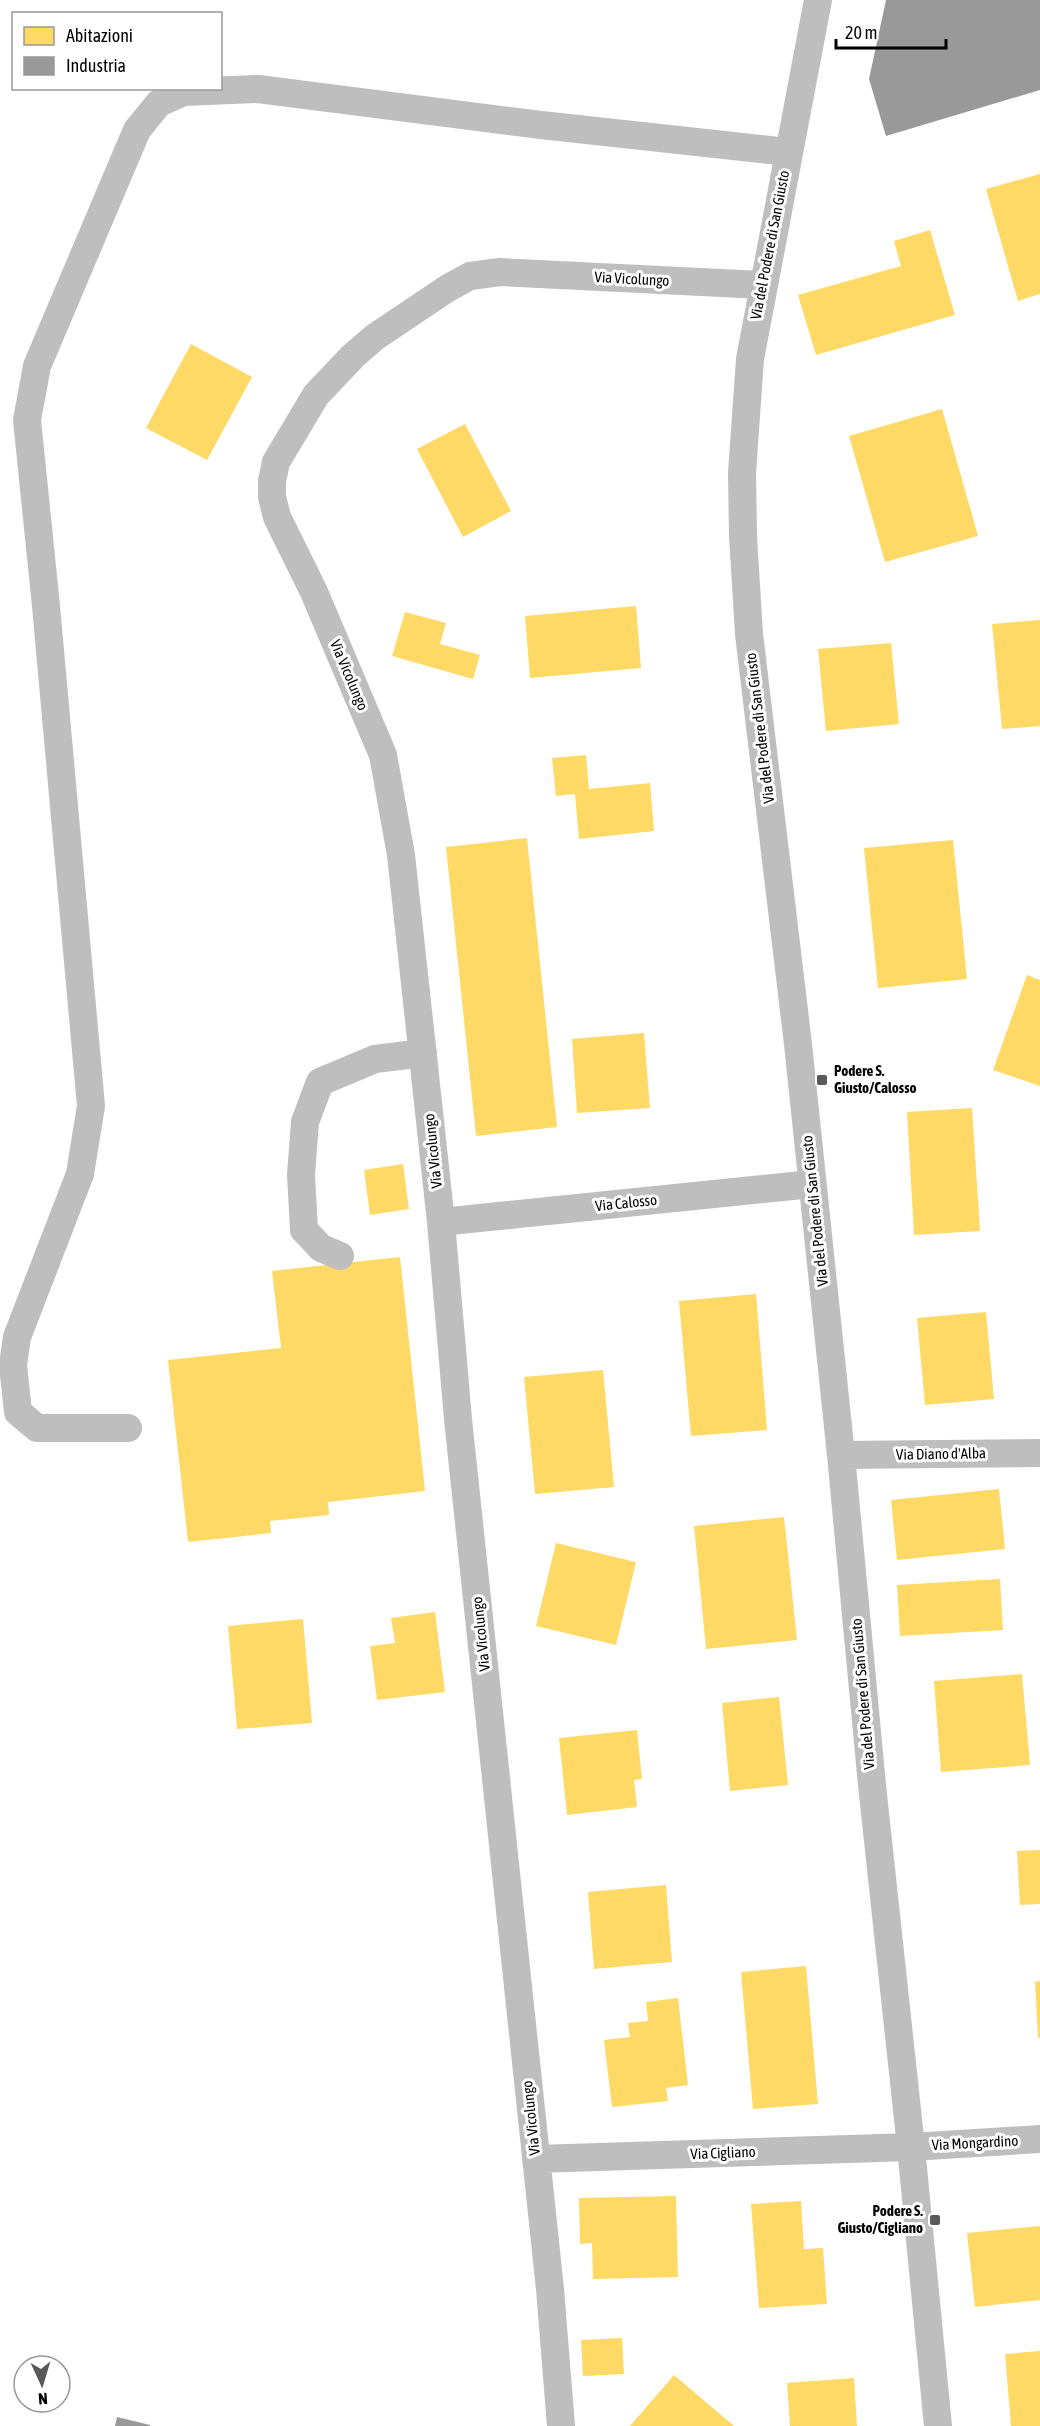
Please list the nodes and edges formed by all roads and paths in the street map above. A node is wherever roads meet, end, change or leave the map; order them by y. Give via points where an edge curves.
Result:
1 (818, 0) edge
2 (788, 152) junction
3 (762, 285) junction
4 (423, 1053) junction
5 (812, 1184) junction
6 (441, 1222) junction
7 (340, 1256) dead end
8 (128, 1428) dead end
9 (1040, 1453) edge
10 (841, 1455) junction
11 (1040, 2139) edge
12 (911, 2147) junction
13 (536, 2158) junction
14 (561, 2426) edge
15 (938, 2426) edge

1 - 2 street, Via del Podere di San Giusto
2 - 3 street, Via del Podere di San Giusto
2 - 8 street via 258,89 184,92 159,103 136,130 37,366 27,420 91,1106 80,1174 17,1337 13,1365 18,1412 37,1428
3 - 4 street, Via Vicolungo via 500,272 470,276 412,311 353,356 316,395 276,462 272,496 277,517 314,592 383,755 402,855
3 - 5 street, Via del Podere di San Giusto via 743,426 746,583
4 - 6 street, Via Vicolungo
4 - 7 street via 375,1059 320,1082 305,1122 301,1175 304,1230 321,1248
5 - 6 street, Via Calosso
5 - 10 street, Via del Podere di San Giusto
6 - 13 street, Via Vicolungo
9 - 10 street, Via Diano d'Alba
10 - 12 street, Via del Podere di San Giusto
11 - 12 street, Via Mongardino
12 - 13 street, Via Cigliano
12 - 15 street, Via del Podere di San Giusto
13 - 14 street, Via Vicolungo

